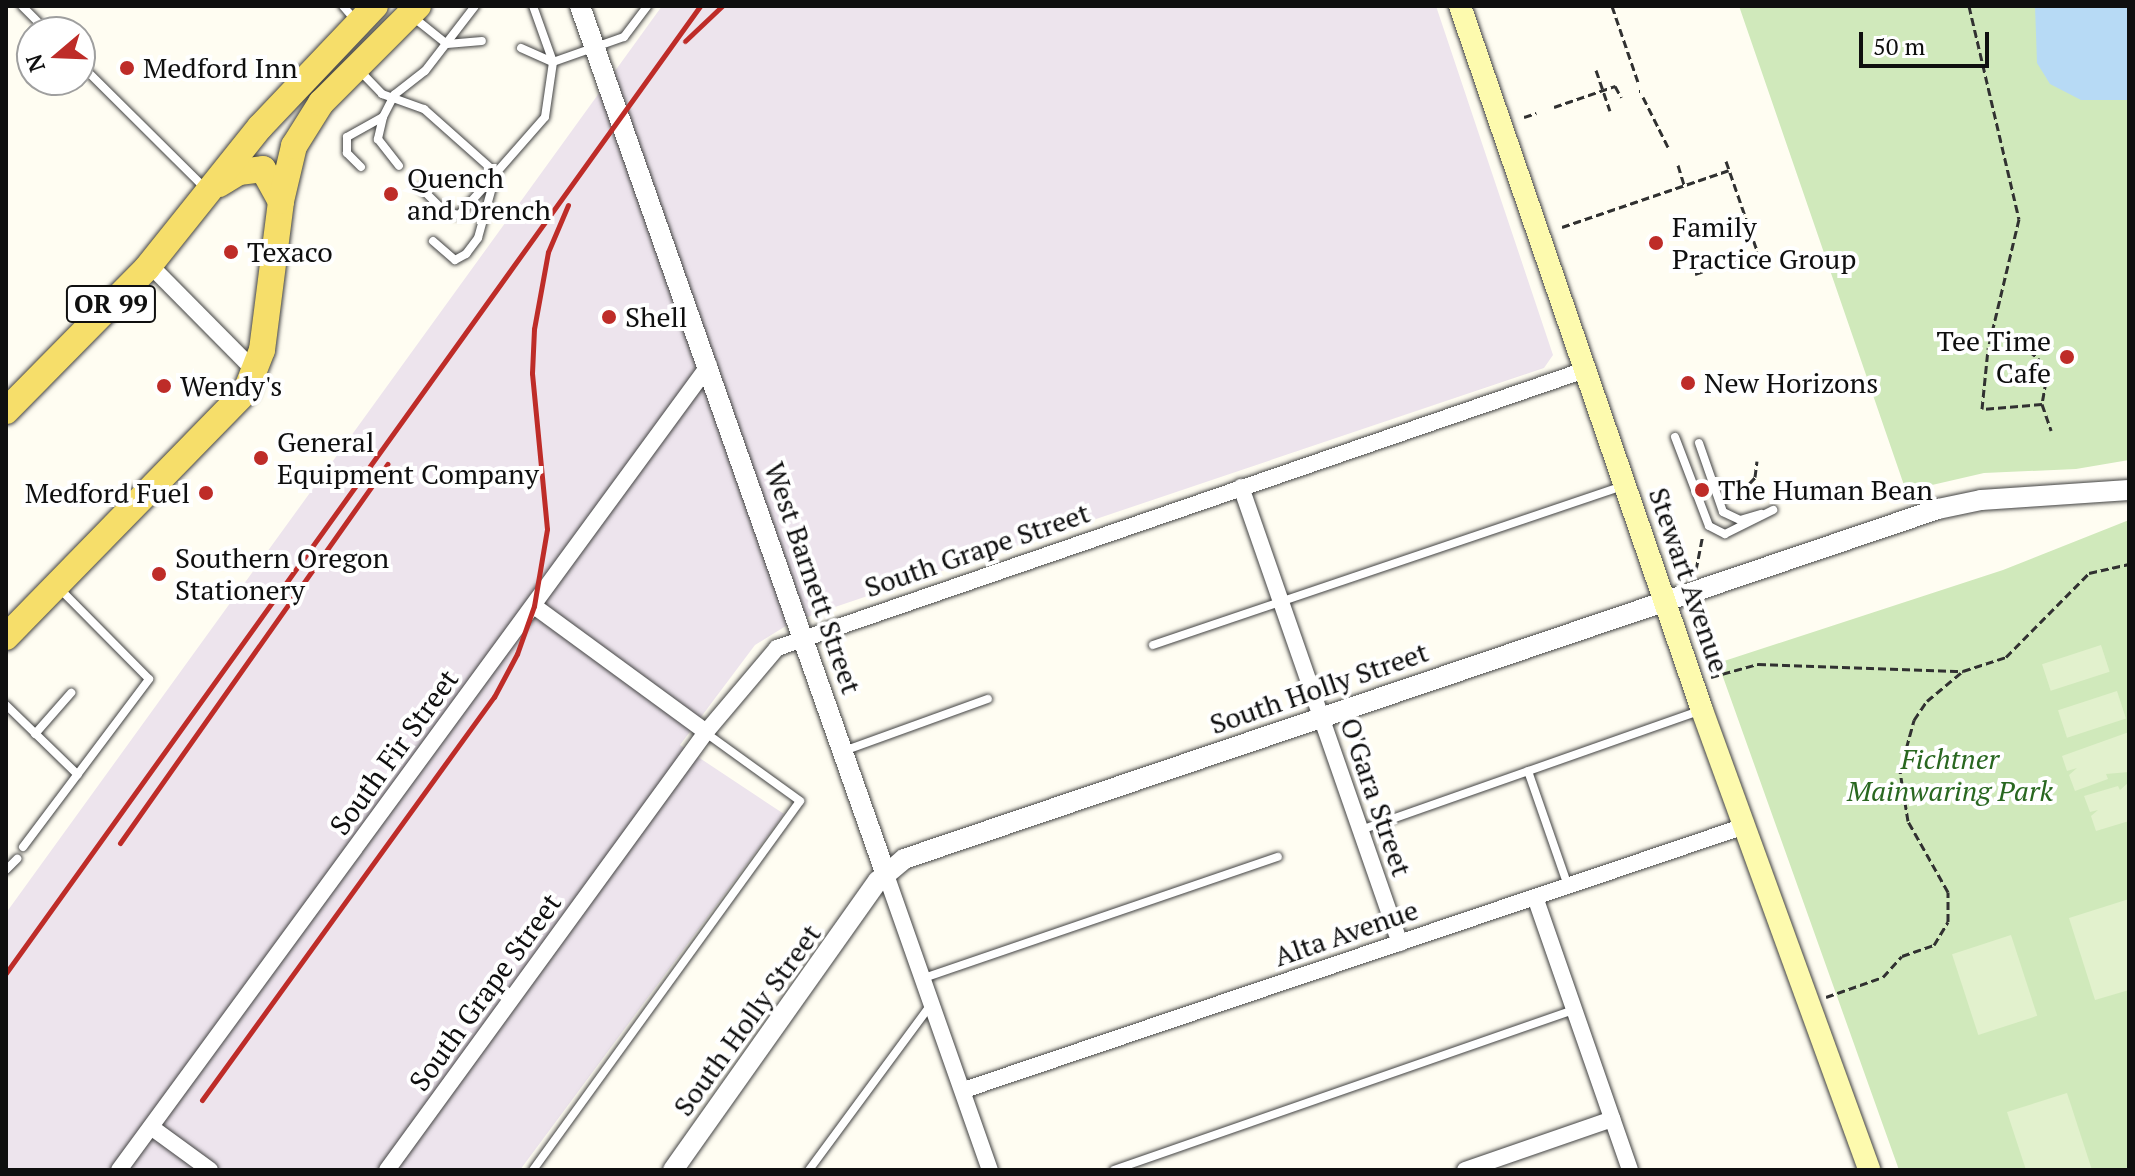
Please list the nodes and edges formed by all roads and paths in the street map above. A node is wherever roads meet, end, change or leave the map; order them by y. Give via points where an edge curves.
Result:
1 (475, 6) edge
2 (533, 6) edge
3 (580, 6) edge
4 (647, 6) edge
5 (1460, 6) edge
6 (1612, 6) edge
7 (1969, 6) edge
8 (414, 10) edge
9 (359, 12) edge
10 (482, 41) dead end
11 (447, 44) junction
12 (521, 48) dead end
13 (595, 48) junction
14 (553, 62) junction
15 (356, 68) junction
16 (1596, 70) dead end
17 (96, 80) edge
18 (1638, 82) dead end
19 (1603, 90) junction
20 (394, 95) junction
21 (1621, 97) dead end
22 (1643, 97) dead end
23 (1554, 107) dead end
24 (1610, 111) dead end
25 (1536, 113) dead end
26 (383, 117) junction
27 (1524, 117) dead end
28 (1668, 147) dead end
29 (1726, 161) dead end
30 (1678, 165) dead end
31 (399, 166) dead end
32 (361, 167) dead end
33 (1729, 170) junction
34 (496, 173) junction
35 (1684, 185) junction
36 (421, 188) dead end
37 (208, 191) junction
38 (1641, 200) junction
39 (281, 201) junction
40 (1643, 207) dead end
41 (1562, 227) dead end
42 (433, 241) dead end
43 (1758, 252) junction
44 (1760, 259) dead end
45 (150, 265) junction
46 (1695, 274) dead end
47 (1988, 349) junction
48 (709, 365) junction
49 (1585, 370) junction
50 (256, 372) junction
51 (2042, 404) junction
52 (6, 411) edge
53 (2051, 430) dead end
54 (1675, 437) dead end
55 (1699, 443) dead end
56 (1757, 461) dead end
57 (1625, 485) junction
58 (1241, 487) junction
59 (2129, 490) edge
60 (1720, 505) junction
61 (1702, 538) dead end
62 (2129, 564) edge
63 (1696, 570) dead end
64 (57, 586) junction
65 (1664, 600) junction
66 (1280, 601) junction
67 (534, 606) junction
68 (804, 636) junction
69 (6, 637) edge
70 (1153, 645) dead end
71 (1963, 671) junction
72 (1692, 683) junction
73 (71, 693) dead end
74 (988, 699) dead end
75 (6, 705) edge
76 (1702, 710) junction
77 (1320, 717) junction
78 (706, 732) junction
79 (35, 734) junction
80 (844, 751) junction
81 (1528, 771) junction
82 (78, 775) junction
83 (1745, 826) junction
84 (1360, 830) junction
85 (23, 847) dead end
86 (1278, 857) dead end
87 (17, 859) dead end
88 (6, 870) edge
89 (885, 872) junction
90 (1568, 886) junction
91 (1535, 897) junction
92 (1400, 943) junction
93 (924, 978) junction
94 (933, 1002) junction
95 (1810, 1003) junction
96 (1575, 1010) junction
97 (964, 1090) junction
98 (1612, 1119) junction
99 (151, 1127) junction
100 (119, 1170) edge
101 (210, 1170) edge
102 (387, 1170) edge
103 (533, 1170) edge
104 (673, 1170) edge
105 (809, 1170) edge
106 (990, 1170) edge
107 (1114, 1170) edge
108 (1465, 1170) edge
109 (1630, 1170) edge
110 (1869, 1170) edge

1 - 11 lane
2 - 14 lane
3 - 13 street, West Barnett Street
4 - 13 lane via 624,37
5 - 49 main road, Stewart Avenue
6 - 18 path
7 - 47 path via 2019,219
8 - 11 lane
8 - 15 main road
9 - 37 main road, OR 99
10 - 11 lane
11 - 20 lane via 425,71
12 - 14 lane
13 - 14 lane
13 - 48 street, West Barnett Street
14 - 34 lane via 545,117
15 - 20 lane via 382,94
15 - 39 main road via 307,123 294,146
16 - 19 path
17 - 37 lane
19 - 21 path via 1615,86
19 - 23 path
19 - 24 path
20 - 26 lane
20 - 34 lane via 424,109
22 - 28 path
25 - 27 path
26 - 31 lane via 378,139
26 - 32 lane via 347,137 347,153
29 - 33 path
30 - 35 path
33 - 35 path
33 - 43 path
34 - 36 lane via 459,215 445,212
34 - 42 lane via 478,238 466,254 455,260
35 - 38 path
37 - 39 main road via 239,172 263,169
37 - 45 main road, OR 99
38 - 40 path
38 - 41 path
39 - 50 main road
43 - 44 path
43 - 46 path
45 - 50 street
45 - 52 main road, OR 99
47 - 51 path via 2029,351 2038,358 2046,381
47 - 51 path via 1982,409
48 - 67 street, South Fir Street
48 - 68 street, West Barnett Street
49 - 57 main road, Stewart Avenue
49 - 58 street, South Grape Street
50 - 64 main road via 227,414
51 - 53 path
54 - 60 lane via 1709,526 1725,534 1773,510 1740,520 1730,518
55 - 60 lane
56 - 60 path via 1755,477 1733,501
57 - 65 main road, Stewart Avenue
57 - 66 lane
58 - 66 street, O'Gara Street
58 - 68 street, South Grape Street
59 - 65 street, South Holly Street via 1981,500 1938,509
61 - 63 path
62 - 71 path via 2089,573 2006,657
64 - 69 main road
64 - 82 lane via 149,679
65 - 72 main road, Stewart Avenue
65 - 77 street, South Holly Street
66 - 70 lane
66 - 77 street, O'Gara Street
67 - 78 street
67 - 99 street, South Fir Street
68 - 78 street, South Grape Street via 777,648 762,662
68 - 80 street, West Barnett Street
71 - 72 path via 1758,664
71 - 95 path via 1927,701 1914,720 1900,771 1908,821 1948,892 1951,908 1943,935 1934,945 1902,956 1883,977
72 - 76 main road, Stewart Avenue
73 - 79 lane
74 - 80 lane
75 - 79 lane
76 - 81 lane
76 - 83 main road, Stewart Avenue
77 - 84 street, O'Gara Street
77 - 89 street, South Holly Street via 904,859
78 - 102 street, South Grape Street
78 - 103 lane via 800,801
79 - 82 lane
80 - 89 street, West Barnett Street
81 - 84 lane
81 - 90 lane
82 - 85 lane
83 - 90 street, Alta Avenue
83 - 95 main road, Stewart Avenue
84 - 92 street, O'Gara Street
86 - 93 lane
87 - 88 lane
89 - 93 street, West Barnett Street
89 - 104 street, South Holly Street
90 - 91 street, Alta Avenue
91 - 92 street, Alta Avenue
91 - 96 street
92 - 97 street, Alta Avenue
93 - 94 street, West Barnett Street
94 - 97 street, West Barnett Street
94 - 105 lane
95 - 110 main road, Stewart Avenue
96 - 98 street
96 - 107 lane
97 - 106 street, West Barnett Street
98 - 108 street
98 - 109 street
99 - 100 street, South Fir Street
99 - 101 street

